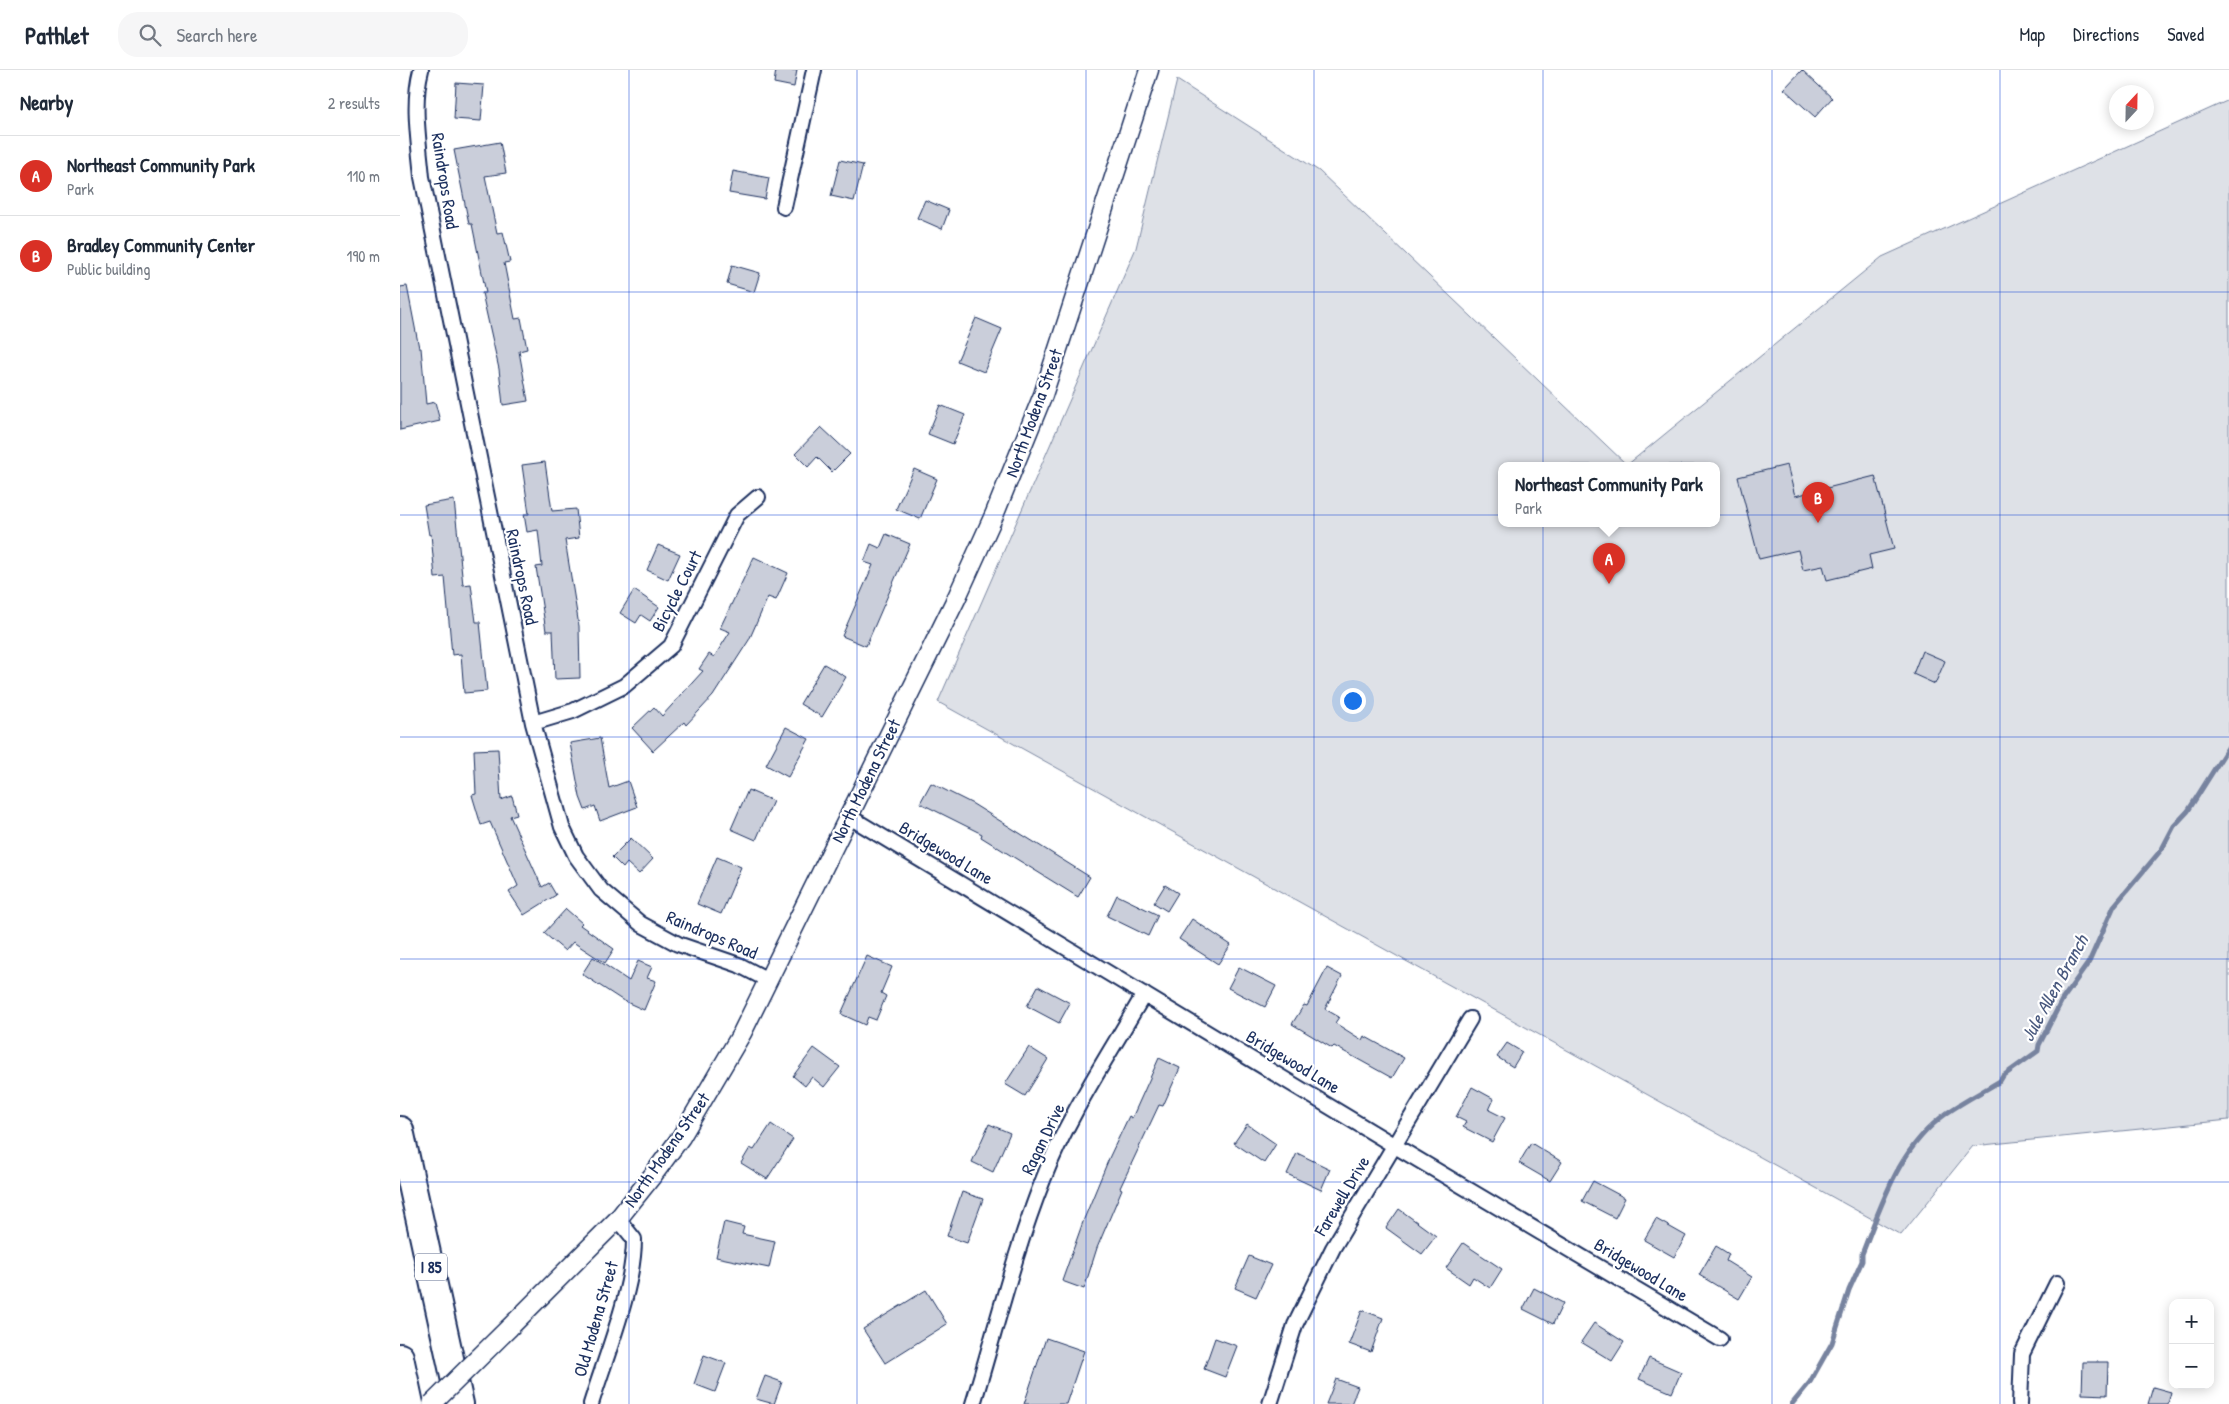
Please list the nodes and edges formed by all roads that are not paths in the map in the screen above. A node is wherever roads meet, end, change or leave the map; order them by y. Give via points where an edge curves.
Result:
1 (421, 70) edge
2 (814, 70) edge
3 (1149, 70) edge
4 (784, 207) dead end
5 (758, 497) dead end
6 (533, 723) junction
7 (848, 816) junction
8 (768, 980) junction
9 (1144, 994) junction
10 (1470, 1020) dead end
11 (400, 1130) edge
12 (1395, 1146) junction
13 (618, 1219) junction
14 (2057, 1284) dead end
15 (1720, 1339) dead end
16 (400, 1357) edge
17 (410, 1404) edge
18 (432, 1404) edge
19 (460, 1404) edge
20 (591, 1404) edge
21 (973, 1404) edge
22 (1270, 1404) edge
23 (2020, 1404) edge

1 - 6 street, Raindrops Road via 417,119 422,177
2 - 4 street
3 - 7 street, North Modena Street via 1043,395 957,597
5 - 6 street, Bicycle Court via 737,515 671,646 624,686 573,712
6 - 8 street, Raindrops Road via 562,827 576,856 601,890 641,924 670,940 739,965
7 - 8 street, North Modena Street
7 - 9 street, Bridgewood Lane
8 - 13 street, North Modena Street via 714,1083 681,1137
9 - 12 street, Bridgewood Lane
9 - 21 street, Ragan Drive via 1065,1132 1043,1179 1018,1248
10 - 12 street, Farewell Drive
11 - 19 highway, I 85
12 - 15 street, Bridgewood Lane
12 - 22 street, Farewell Drive via 1333,1248 1294,1325
13 - 18 street, North Modena Street, bridge
13 - 20 street, Old Modena Street via 634,1239 632,1261
14 - 23 street via 2022,1354
16 - 17 highway

